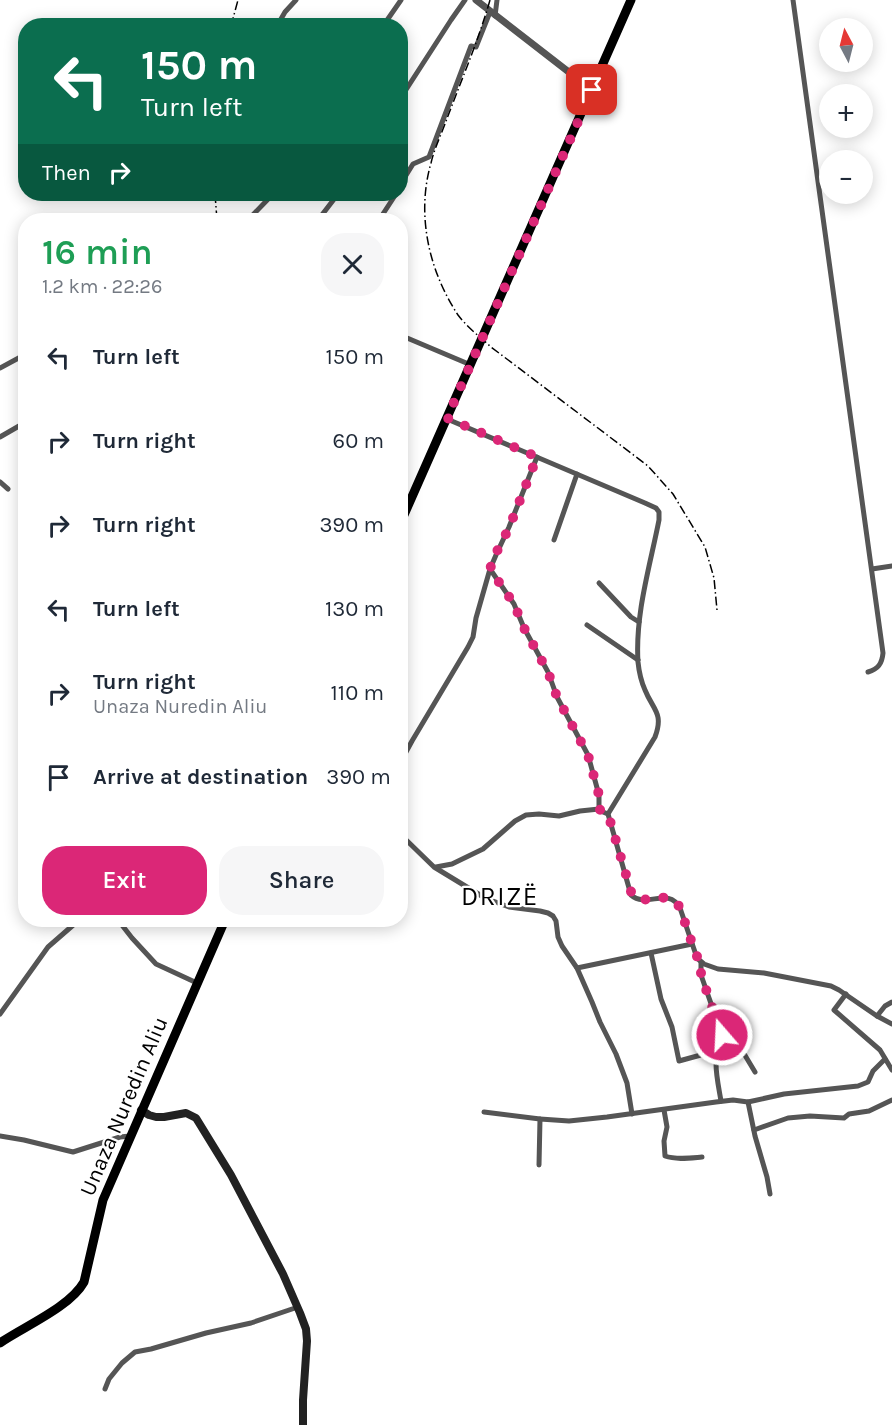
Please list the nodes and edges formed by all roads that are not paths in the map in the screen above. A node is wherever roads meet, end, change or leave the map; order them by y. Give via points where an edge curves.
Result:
1 (296, 0) edge
2 (401, 0) edge
3 (465, 0) edge
4 (476, 0) edge
5 (497, 0) edge
6 (631, 0) edge
7 (793, 0) edge
8 (492, 14) junction
9 (282, 18) edge
10 (389, 18) edge
11 (408, 87) edge
12 (592, 90) junction
13 (408, 172) edge
14 (266, 201) edge
15 (333, 201) edge
16 (255, 213) edge
17 (323, 213) edge
18 (408, 338) edge
19 (18, 358) edge
20 (471, 365) junction
21 (0, 368) edge
22 (447, 418) junction
23 (18, 427) edge
24 (0, 437) edge
25 (537, 457) junction
26 (577, 474) junction
27 (0, 482) edge
28 (8, 489) dead end
29 (408, 506) edge
30 (554, 540) dead end
31 (892, 566) edge
32 (490, 569) junction
33 (872, 569) junction
34 (599, 583) dead end
35 (639, 622) junction
36 (587, 625) dead end
37 (638, 660) junction
38 (867, 672) dead end
39 (408, 748) edge
40 (599, 809) junction
41 (608, 814) junction
42 (408, 842) edge
43 (434, 867) junction
44 (71, 927) edge
45 (123, 927) edge
46 (222, 927) edge
47 (692, 944) junction
48 (651, 953) junction
49 (701, 962) junction
50 (577, 968) junction
51 (197, 983) junction
52 (846, 994) junction
53 (892, 1002) edge
54 (0, 1014) edge
55 (877, 1016) junction
56 (892, 1024) edge
57 (722, 1035) junction
58 (719, 1050) junction
59 (885, 1059) junction
60 (892, 1070) edge
61 (755, 1072) dead end
62 (892, 1100) edge
63 (721, 1101) junction
64 (748, 1102) junction
65 (141, 1110) junction
66 (664, 1110) junction
67 (484, 1112) dead end
68 (632, 1114) junction
69 (540, 1119) junction
70 (754, 1130) junction
71 (0, 1136) edge
72 (130, 1136) junction
73 (702, 1158) dead end
74 (539, 1165) dead end
75 (770, 1194) dead end
76 (298, 1307) junction
77 (0, 1342) edge
78 (105, 1389) dead end
79 (303, 1425) edge

1 - 9 street
2 - 10 street
3 - 11 street
4 - 8 street
5 - 8 street
6 - 12 main road
7 - 33 street
8 - 12 street
8 - 13 street via 476,47 471,46 429,157 413,164
12 - 20 main road
14 - 16 street
15 - 17 street
18 - 20 street
19 - 21 street
20 - 22 main road
22 - 25 street
22 - 29 main road
23 - 24 street
25 - 26 street
25 - 32 street
26 - 30 street
26 - 35 street via 659,512
27 - 28 street
31 - 33 street
32 - 39 street via 473,637
32 - 40 street via 514,604 588,755
33 - 38 street via 883,653 877,668
34 - 35 street
35 - 37 street
36 - 37 street
37 - 41 street via 659,726
40 - 41 street
40 - 43 street via 559,816 526,815 483,849 452,864
41 - 47 street via 632,895 641,900 663,898 676,902
42 - 43 street
43 - 50 street via 495,903 548,913 556,921 562,946
44 - 54 street via 48,947
45 - 51 street via 156,964
46 - 51 main road, Unaza Nuredin Aliu
47 - 48 street
47 - 49 street
48 - 50 street
48 - 58 street via 679,1061
49 - 52 street via 718,969 824,984
49 - 57 street via 701,975
50 - 68 street via 627,1083
51 - 65 main road, Unaza Nuredin Aliu
52 - 55 street
52 - 59 street via 834,1010 875,1045
53 - 55 street
55 - 56 street
57 - 58 street
57 - 61 street via 743,1052
58 - 63 street via 716,1065
59 - 60 street
59 - 64 street via 868,1083
62 - 70 street via 844,1118 789,1118
63 - 64 street
63 - 66 street
64 - 70 street
65 - 72 main road, Unaza Nuredin Aliu
65 - 76 main road via 156,1117 186,1113 196,1118 231,1175
66 - 68 street
66 - 73 street via 665,1156
67 - 69 street
68 - 69 street via 569,1121
69 - 74 street
70 - 75 street
71 - 72 street via 73,1152
72 - 77 main road, Unaza Nuredin Aliu via 102,1200 80,1290 66,1303
76 - 78 street via 135,1352 109,1379
76 - 79 main road via 308,1341

